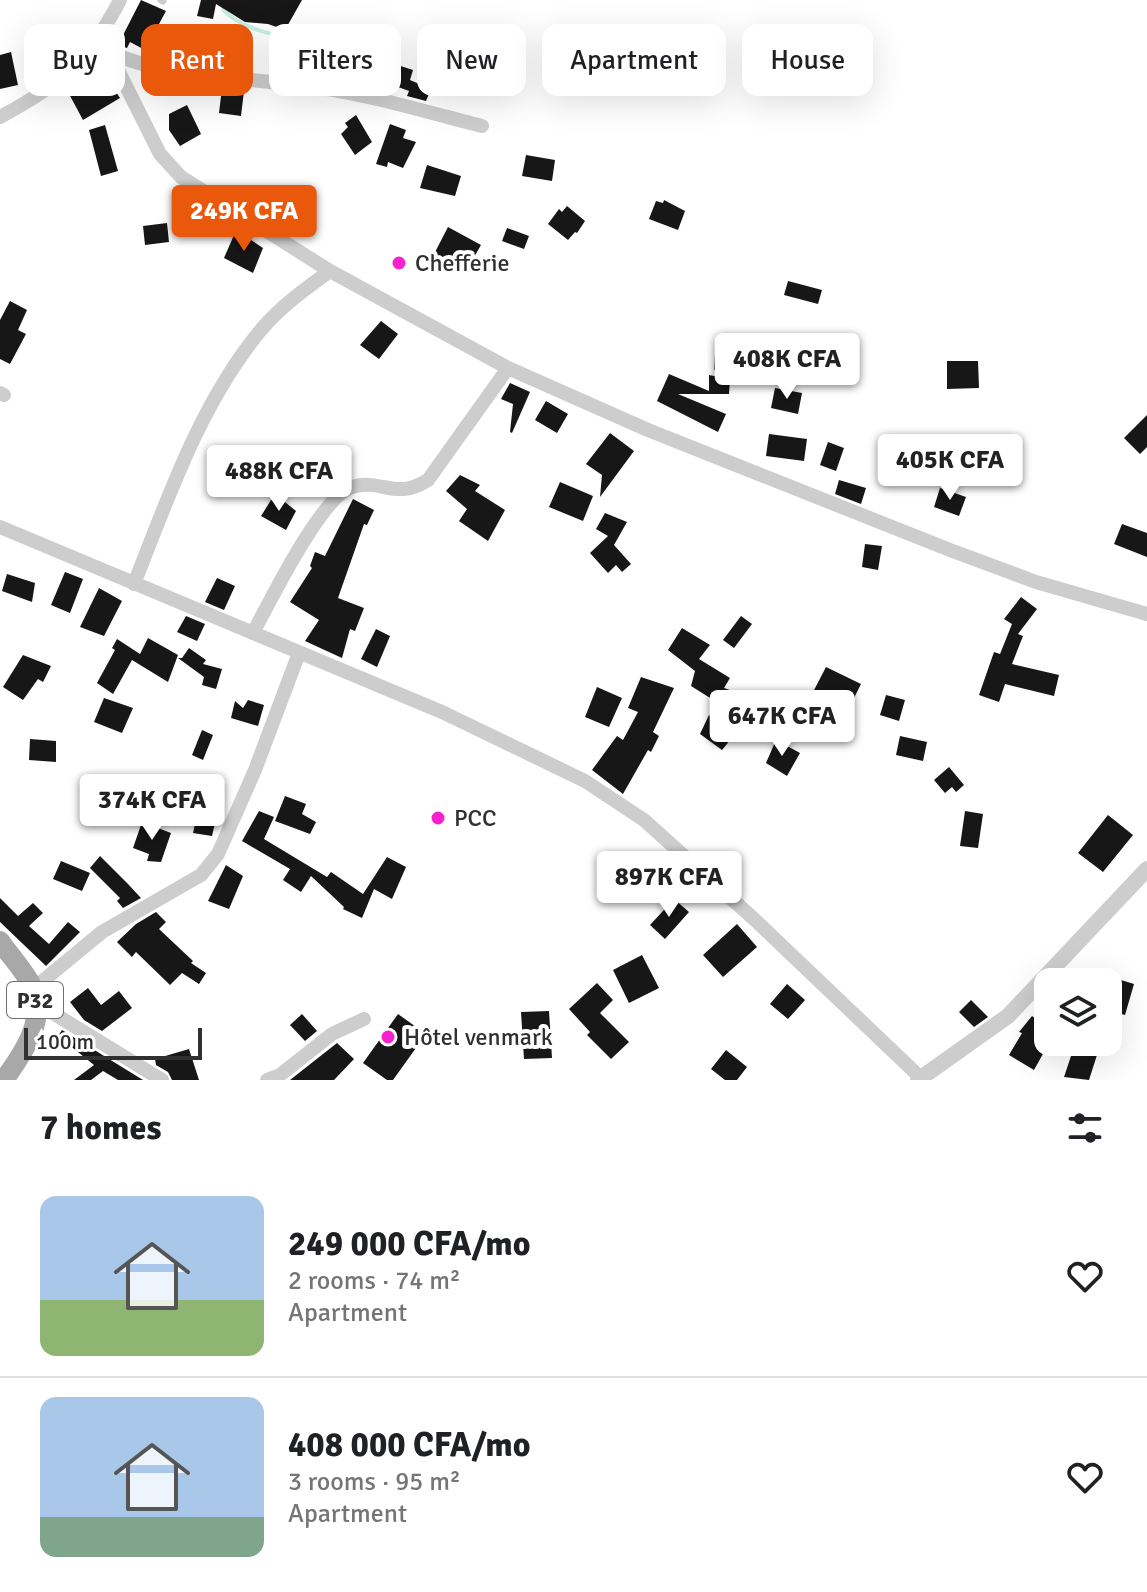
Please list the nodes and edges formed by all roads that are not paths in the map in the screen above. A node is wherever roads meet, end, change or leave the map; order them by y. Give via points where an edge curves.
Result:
1 (120, 0) edge
2 (105, 24) edge
3 (125, 59) edge
4 (125, 84) edge
5 (39, 96) edge
6 (0, 117) edge
7 (482, 126) dead end
8 (330, 271) junction
9 (508, 368) junction
10 (0, 527) edge
11 (134, 584) junction
12 (1147, 614) edge
13 (253, 633) junction
14 (299, 653) junction
15 (1147, 869) edge
16 (0, 941) edge
17 (34, 995) junction
18 (364, 1019) dead end
19 (10, 1072) edge
20 (920, 1079) edge
21 (162, 1080) edge
22 (267, 1080) edge

1 - 2 street
3 - 7 street via 167,72 321,88
4 - 8 street via 160,154 181,177
5 - 6 street
8 - 9 street
8 - 11 street via 297,294 260,331 210,405
9 - 12 street via 648,430 965,555
9 - 13 street via 428,480 404,491 360,485 335,499 291,560
10 - 11 street
11 - 13 street
13 - 14 street
14 - 17 street via 218,854 201,875 102,932
14 - 20 street via 442,712 585,781 644,820
15 - 20 street via 1008,1016
16 - 17 main road, P32
17 - 19 main road, P32 via 35,1026
17 - 21 street
18 - 22 street via 332,1034

